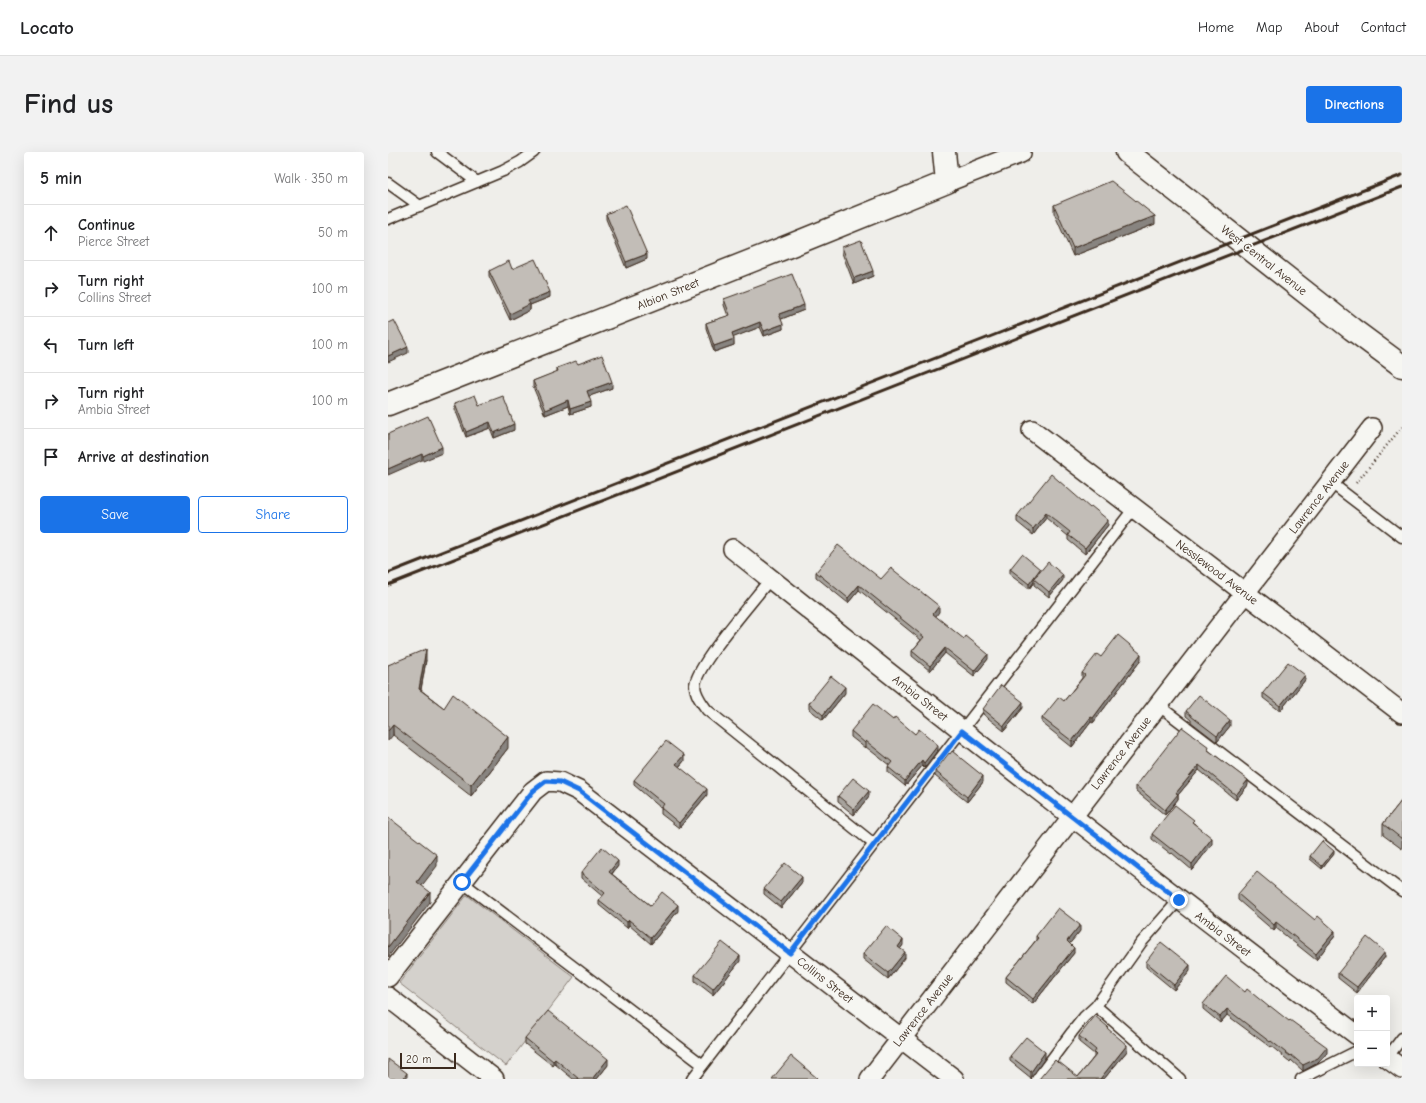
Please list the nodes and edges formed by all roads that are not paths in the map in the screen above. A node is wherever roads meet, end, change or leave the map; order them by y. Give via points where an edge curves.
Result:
1 (437, 152) edge
2 (944, 152) edge
3 (1127, 152) edge
4 (531, 153) edge
5 (1021, 153) dead end
6 (477, 182) junction
7 (947, 182) junction
8 (388, 183) edge
9 (420, 206) junction
10 (388, 219) edge
11 (1402, 366) edge
12 (388, 404) edge
13 (1372, 428) dead end
14 (1032, 430) dead end
15 (1330, 482) junction
16 (1134, 508) junction
17 (1402, 537) edge
18 (733, 549) dead end
19 (770, 579) junction
20 (1245, 593) junction
21 (1158, 705) junction
22 (1402, 713) edge
23 (962, 731) junction
24 (1072, 817) junction
25 (874, 844) junction
26 (462, 882) junction
27 (1402, 891) edge
28 (1179, 900) junction
29 (790, 953) junction
30 (388, 977) edge
31 (388, 997) edge
32 (1096, 1006) junction
33 (1354, 1033) edge
34 (901, 1038) junction
35 (1402, 1038) edge
36 (1354, 1052) edge
37 (1390, 1054) edge
38 (1390, 1060) edge
39 (704, 1065) junction
40 (1402, 1069) edge
41 (494, 1079) edge
42 (692, 1079) edge
43 (870, 1079) edge
44 (954, 1079) edge
45 (1037, 1079) edge
46 (1180, 1079) edge
47 (1301, 1079) edge

1 - 6 lane
2 - 7 street
3 - 11 street, West Central Avenue
4 - 6 lane via 503,171
5 - 7 street, Albion Street
6 - 9 lane
7 - 12 street, Albion Street
8 - 9 lane
9 - 10 lane
13 - 15 street, Lawrence Avenue
14 - 16 street, Nesslewood Avenue
15 - 17 lane
15 - 20 street, Lawrence Avenue
16 - 20 street, Nesslewood Avenue
16 - 23 lane
18 - 19 street, Ambia Street
19 - 23 street, Ambia Street
19 - 25 lane via 707,659 695,685 698,698 707,710
20 - 21 street, Lawrence Avenue
20 - 22 street, Nesslewood Avenue
21 - 24 street, Lawrence Avenue
21 - 27 lane
23 - 24 street, Ambia Street
23 - 25 lane
24 - 28 street, Ambia Street
24 - 34 street, Lawrence Avenue
25 - 29 lane
26 - 29 street, Collins Street via 533,791 546,781 560,782 579,791
26 - 30 street
26 - 39 lane
28 - 32 lane via 1141,943
28 - 33 street, Ambia Street
29 - 34 street, Collins Street
29 - 39 lane
31 - 41 street
32 - 45 lane via 1084,1017
32 - 46 lane
34 - 43 street, Lawrence Avenue
34 - 44 street, Collins Street
35 - 37 lane
36 - 47 lane
38 - 40 street
39 - 42 lane

